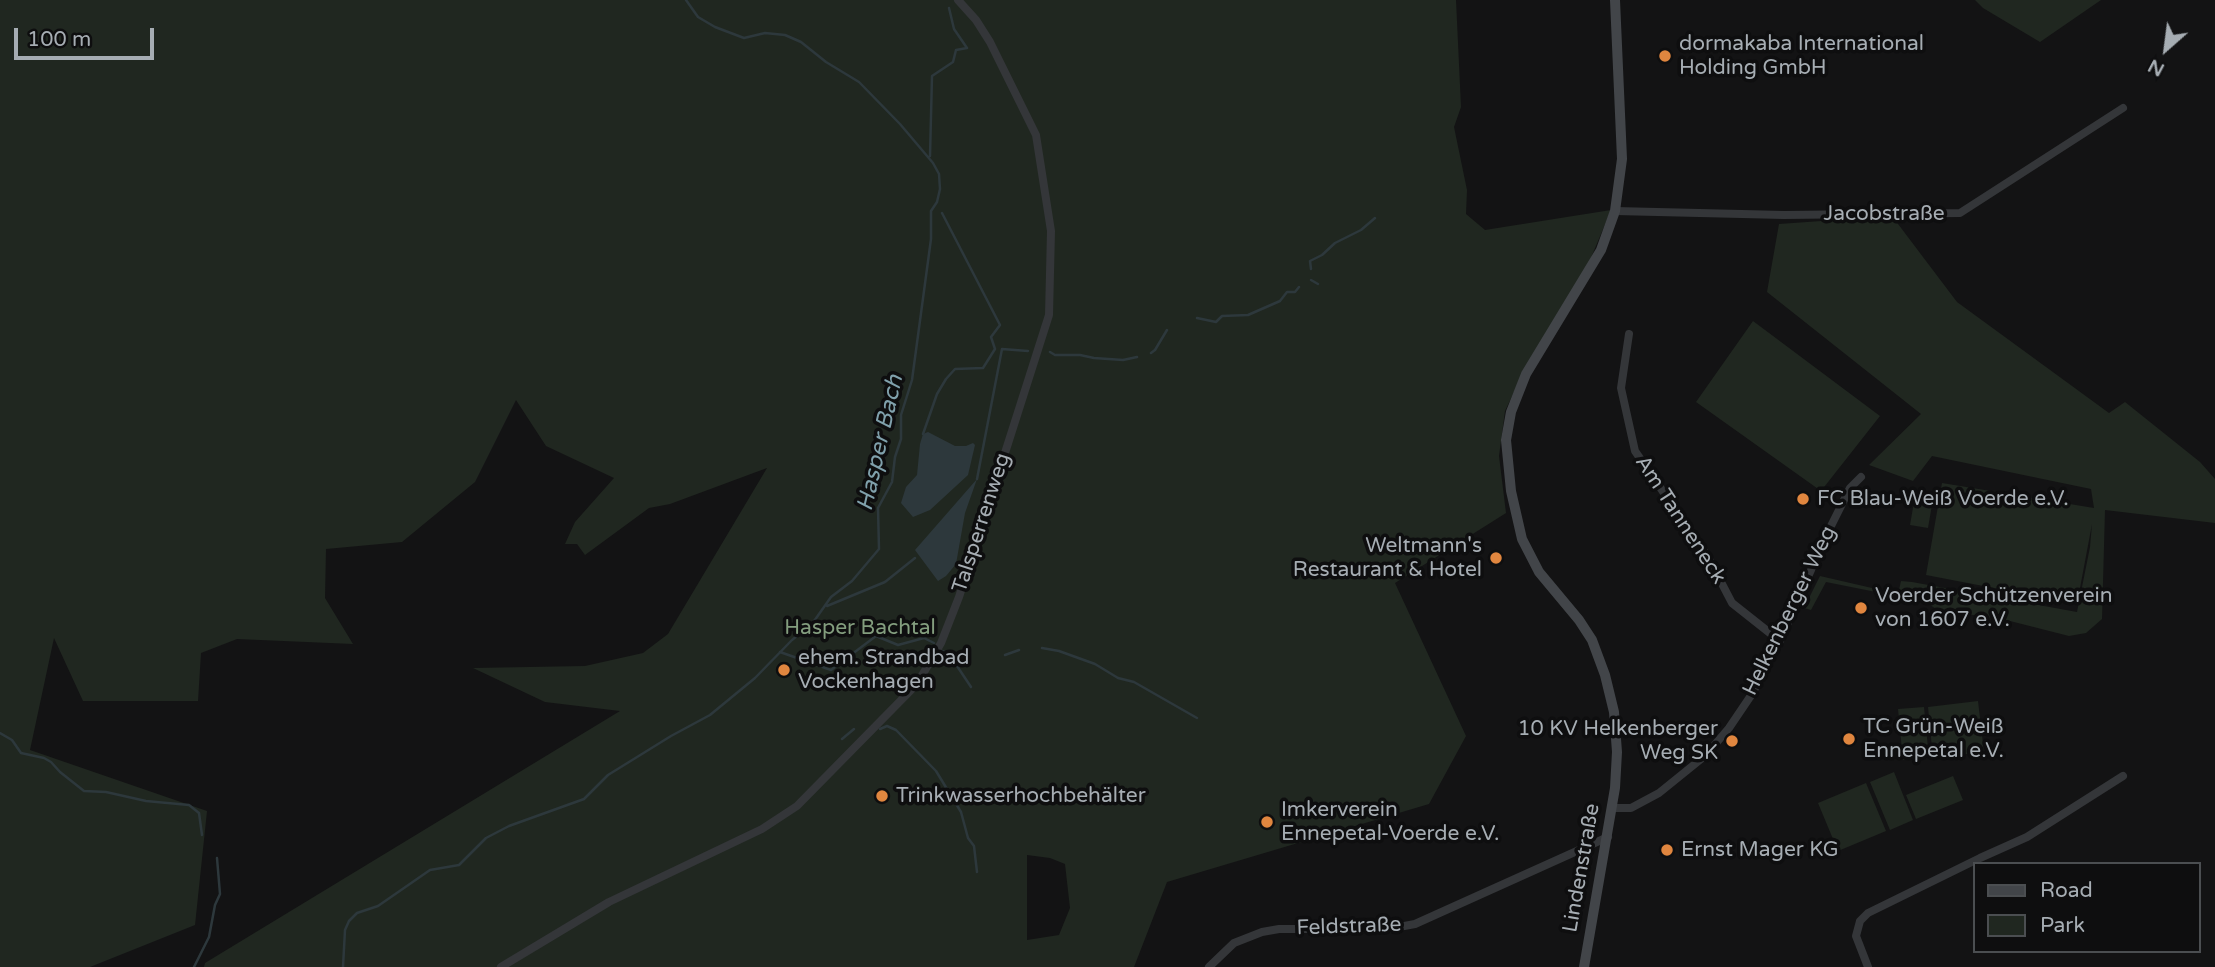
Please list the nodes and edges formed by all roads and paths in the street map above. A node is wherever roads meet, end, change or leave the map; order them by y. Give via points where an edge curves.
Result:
1 (958, 0) edge
2 (1615, 0) edge
3 (2123, 108) dead end
4 (1615, 211) junction
5 (1629, 334) dead end
6 (1861, 477) dead end
7 (1780, 640) junction
8 (2123, 776) dead end
9 (1612, 808) junction
10 (1608, 837) junction
11 (501, 967) edge
12 (1209, 967) edge
13 (1584, 967) edge
14 (1868, 967) edge

1 - 11 street, Talsperrenweg via 990,42 1036,135 1051,231 1049,315 941,643 917,684 797,806 762,829 609,902
2 - 4 main road, Lindenstraße via 1622,159
3 - 4 street, Jacobstraße via 1960,214
4 - 9 main road, Lindenstraße via 1601,250 1526,373 1511,412 1506,453 1513,505 1528,555 1586,629 1602,663 1617,738
5 - 7 street, Am Tanneneck via 1621,388 1635,451 1708,557 1732,603
6 - 7 street, Helkenberger Weg via 1837,513
7 - 9 street, Helkenberger Weg via 1742,709 1706,755 1659,793 1631,808
8 - 14 street via 2027,837 1868,913 1856,936
9 - 10 main road, Lindenstraße
10 - 12 street, Feldstraße via 1415,924 1388,929 1262,932 1234,943
10 - 13 main road, Lindenstraße

